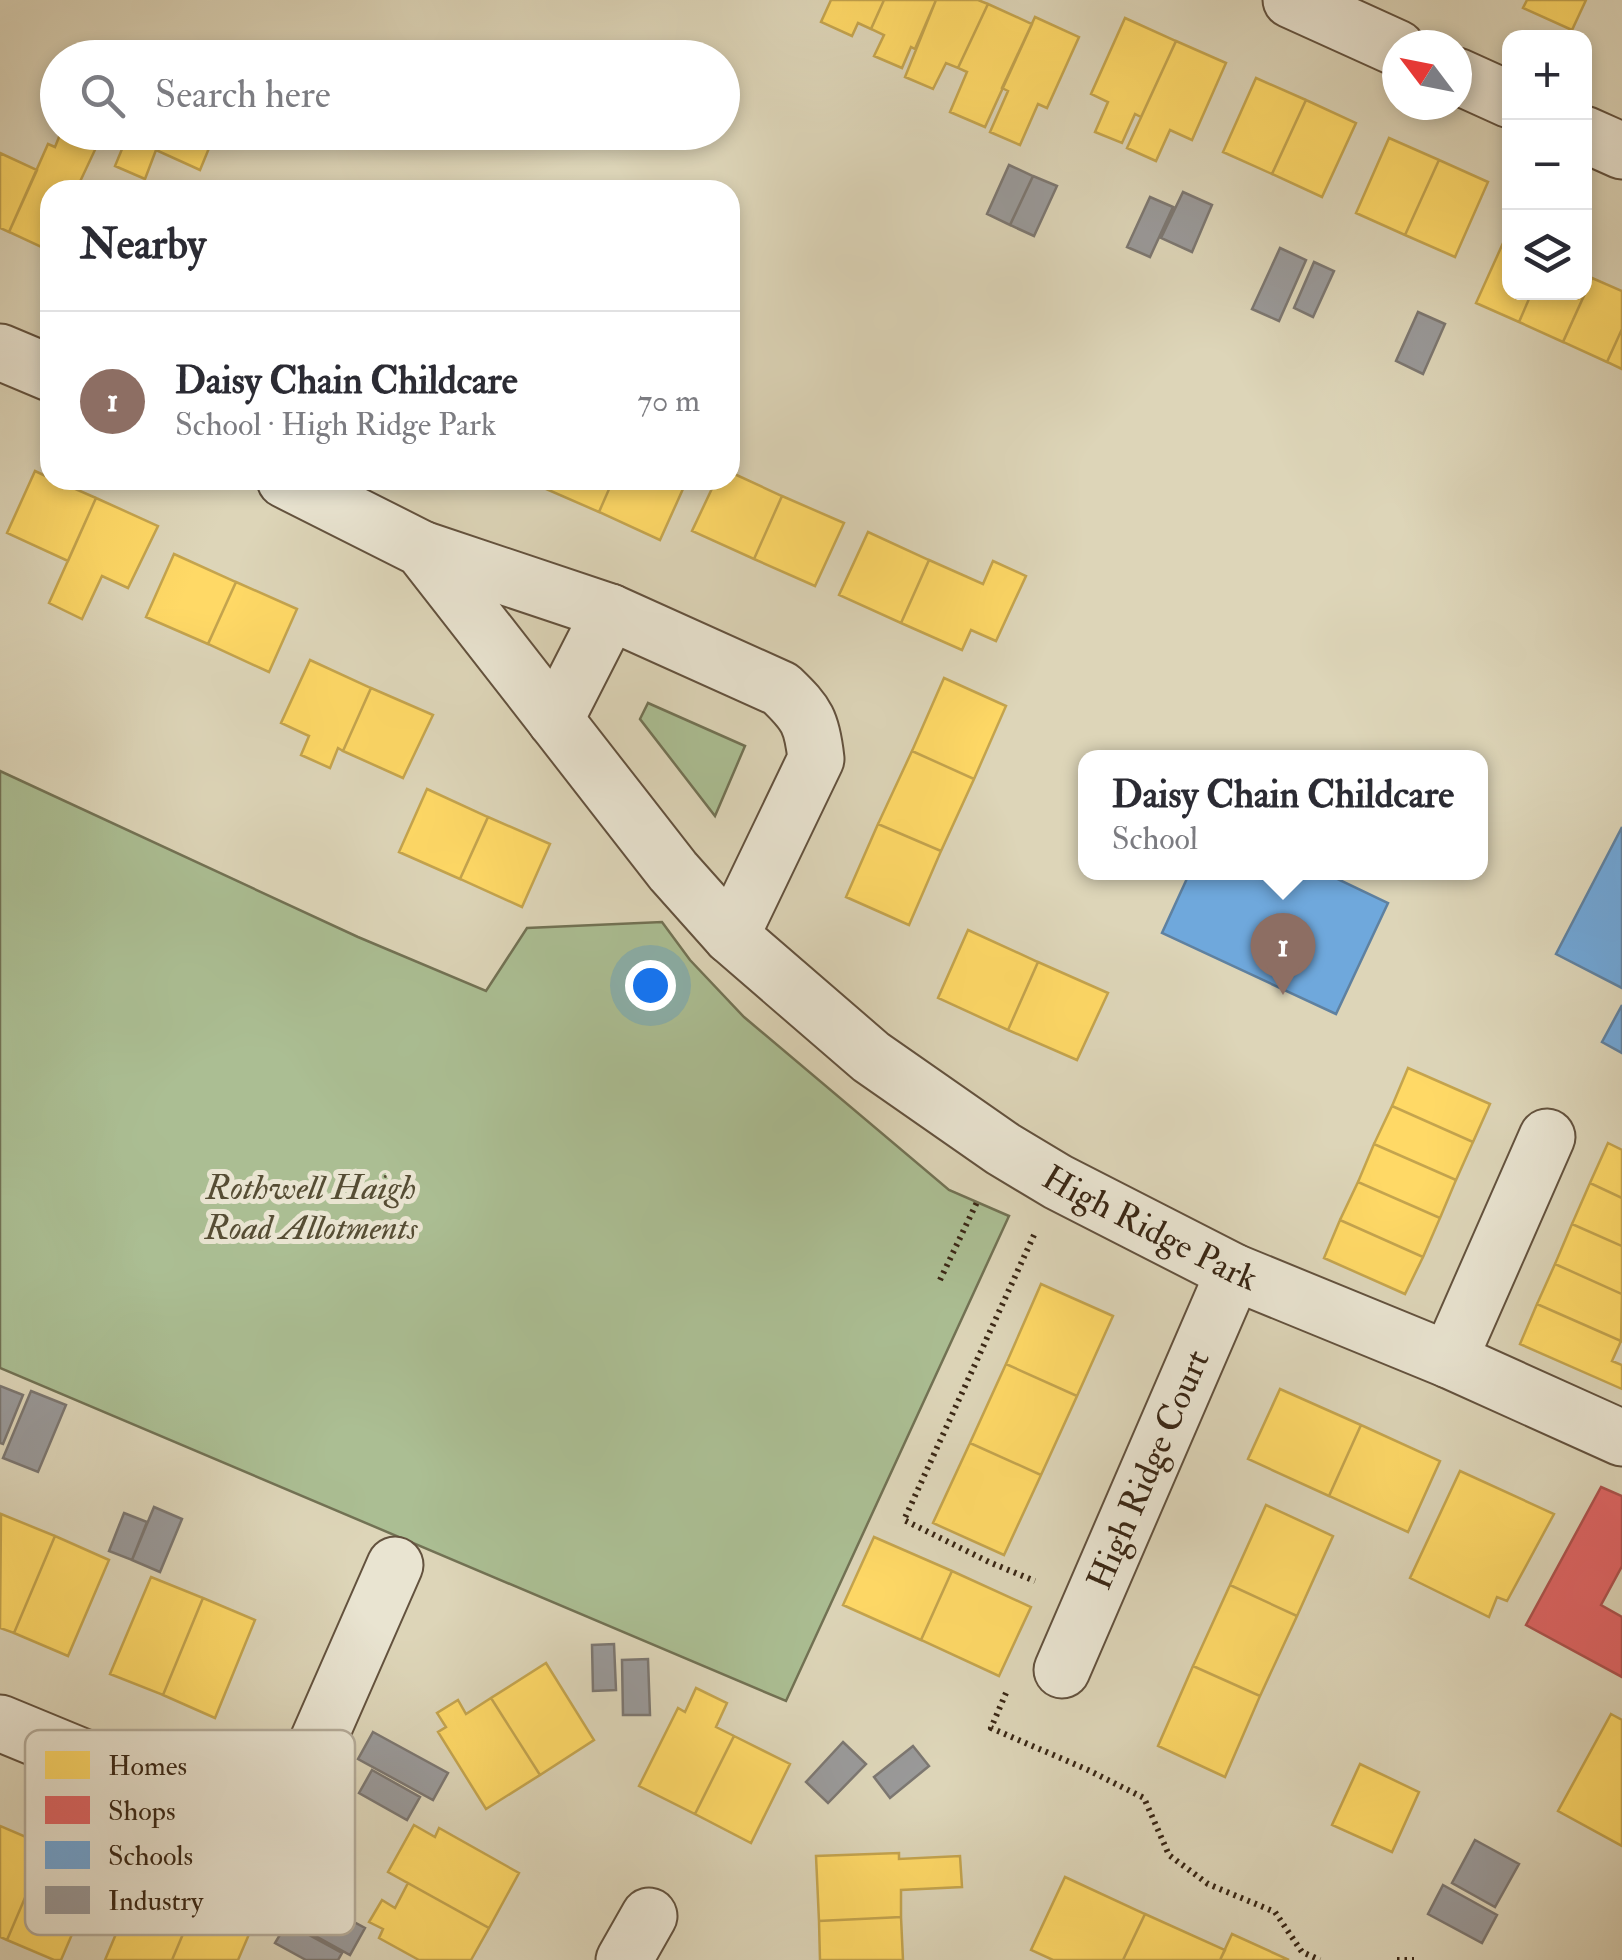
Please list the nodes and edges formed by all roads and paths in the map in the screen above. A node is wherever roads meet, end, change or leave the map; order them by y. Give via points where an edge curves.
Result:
1 (1292, 0) edge
2 (1382, 41) edge
3 (1472, 83) edge
4 (1502, 96) edge
5 (1592, 138) edge
6 (1622, 152) edge
7 (0, 352) edge
8 (40, 370) edge
9 (305, 490) edge
10 (422, 550) junction
11 (610, 612) junction
12 (555, 720) junction
13 (731, 936) junction
14 (1547, 1137) dead end
15 (1003, 1150) junction
16 (1058, 1182) junction
17 (1234, 1272) junction
18 (940, 1280) dead end
19 (1449, 1360) junction
20 (1622, 1438) edge
21 (395, 1565) dead end
22 (1091, 1604) junction
23 (1062, 1670) joint
24 (0, 1722) edge
25 (322, 1730) edge
26 (25, 1732) edge
27 (1320, 1960) edge
28 (1397, 1960) edge
29 (1414, 1960) edge

1 - 2 street
3 - 4 street
5 - 6 street
7 - 8 street
9 - 10 street, High Ridge Park
10 - 11 street, High Ridge Park
10 - 12 street, High Ridge Park
11 - 12 street
11 - 13 street, High Ridge Park via 781,689 813,730 816,758
12 - 13 street, High Ridge Park
13 - 15 street, High Ridge Park via 871,1056
14 - 19 street
15 - 16 street, High Ridge Park
15 - 18 path
16 - 17 street, High Ridge Park
16 - 22 path via 904,1520
17 - 19 street, High Ridge Park
17 - 22 street, High Ridge Court
19 - 20 street, High Ridge Park
21 - 25 street
22 - 23 street, High Ridge Court
23 - 27 path via 1023,1653 991,1728 1144,1798 1168,1854 1208,1884 1275,1912 1302,1952
24 - 26 street
28 - 29 path

